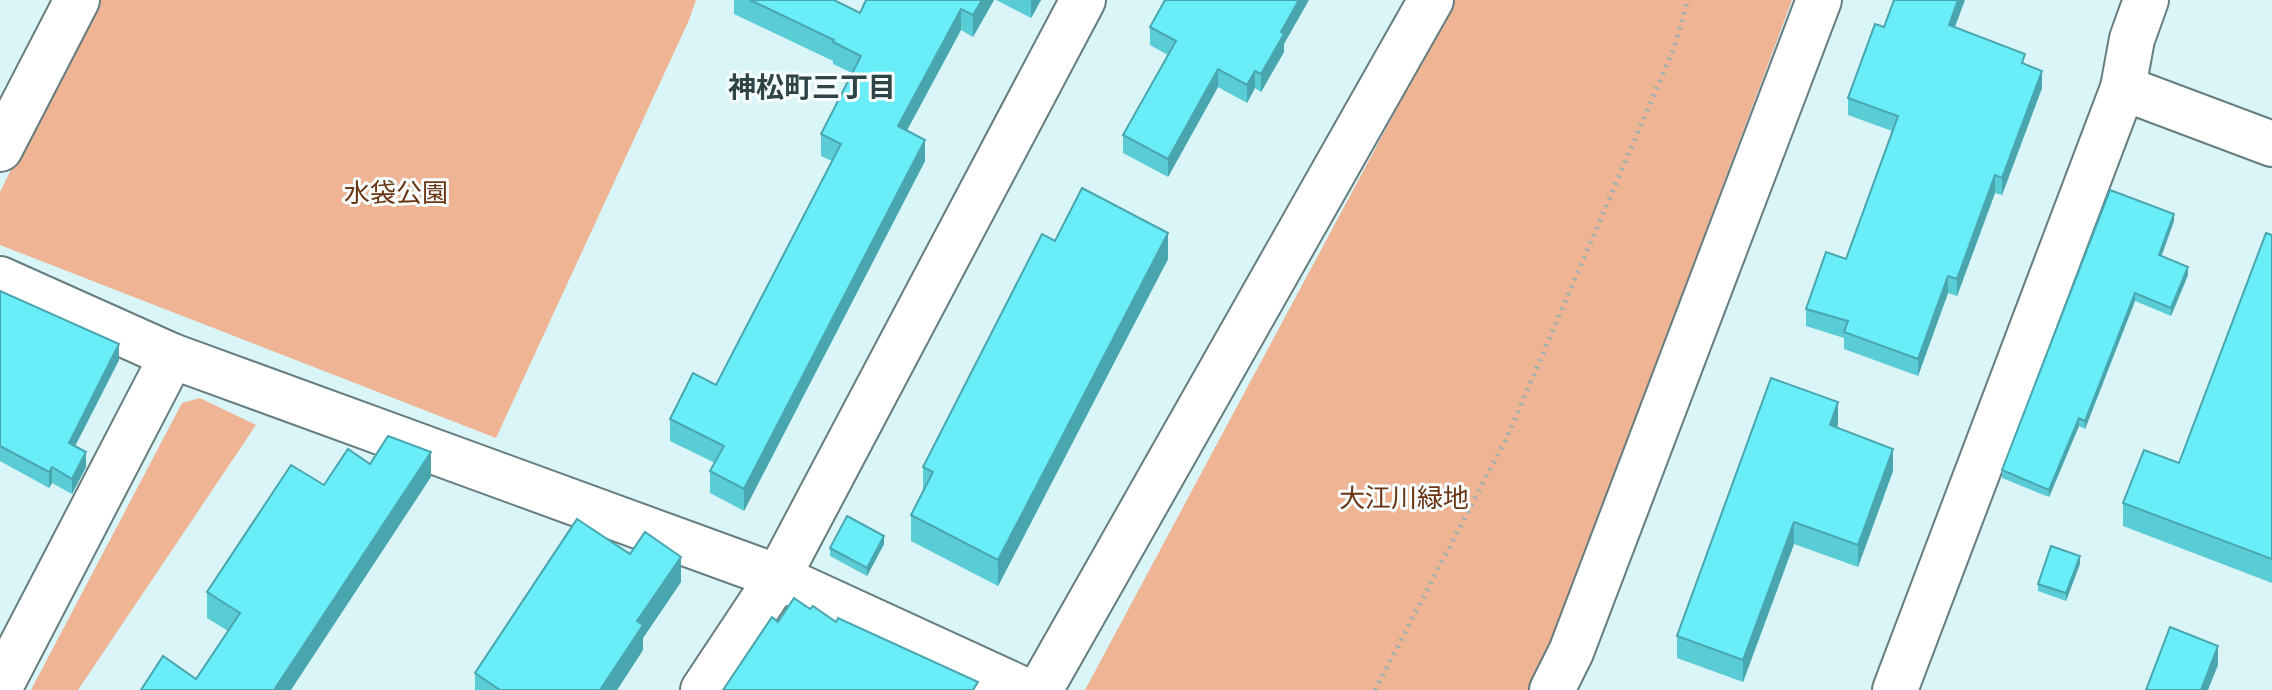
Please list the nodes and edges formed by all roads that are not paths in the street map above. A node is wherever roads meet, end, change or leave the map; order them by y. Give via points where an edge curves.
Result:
1 (77, 0) edge
2 (1083, 0) edge
3 (1431, 0) edge
4 (1819, 0) edge
5 (2146, 0) edge
6 (2123, 88) junction
7 (2272, 144) edge
8 (0, 149) edge
9 (0, 279) edge
10 (172, 356) junction
11 (778, 577) junction
12 (0, 687) edge
13 (703, 690) edge
14 (1024, 690) edge
15 (1040, 690) edge
16 (1552, 690) edge
17 (1895, 690) edge

1 - 8 street
2 - 11 street
3 - 15 street
4 - 16 street via 1571,652
5 - 6 street
6 - 7 street
6 - 17 street
9 - 10 street
10 - 11 street
10 - 12 street
11 - 13 street
11 - 14 street

